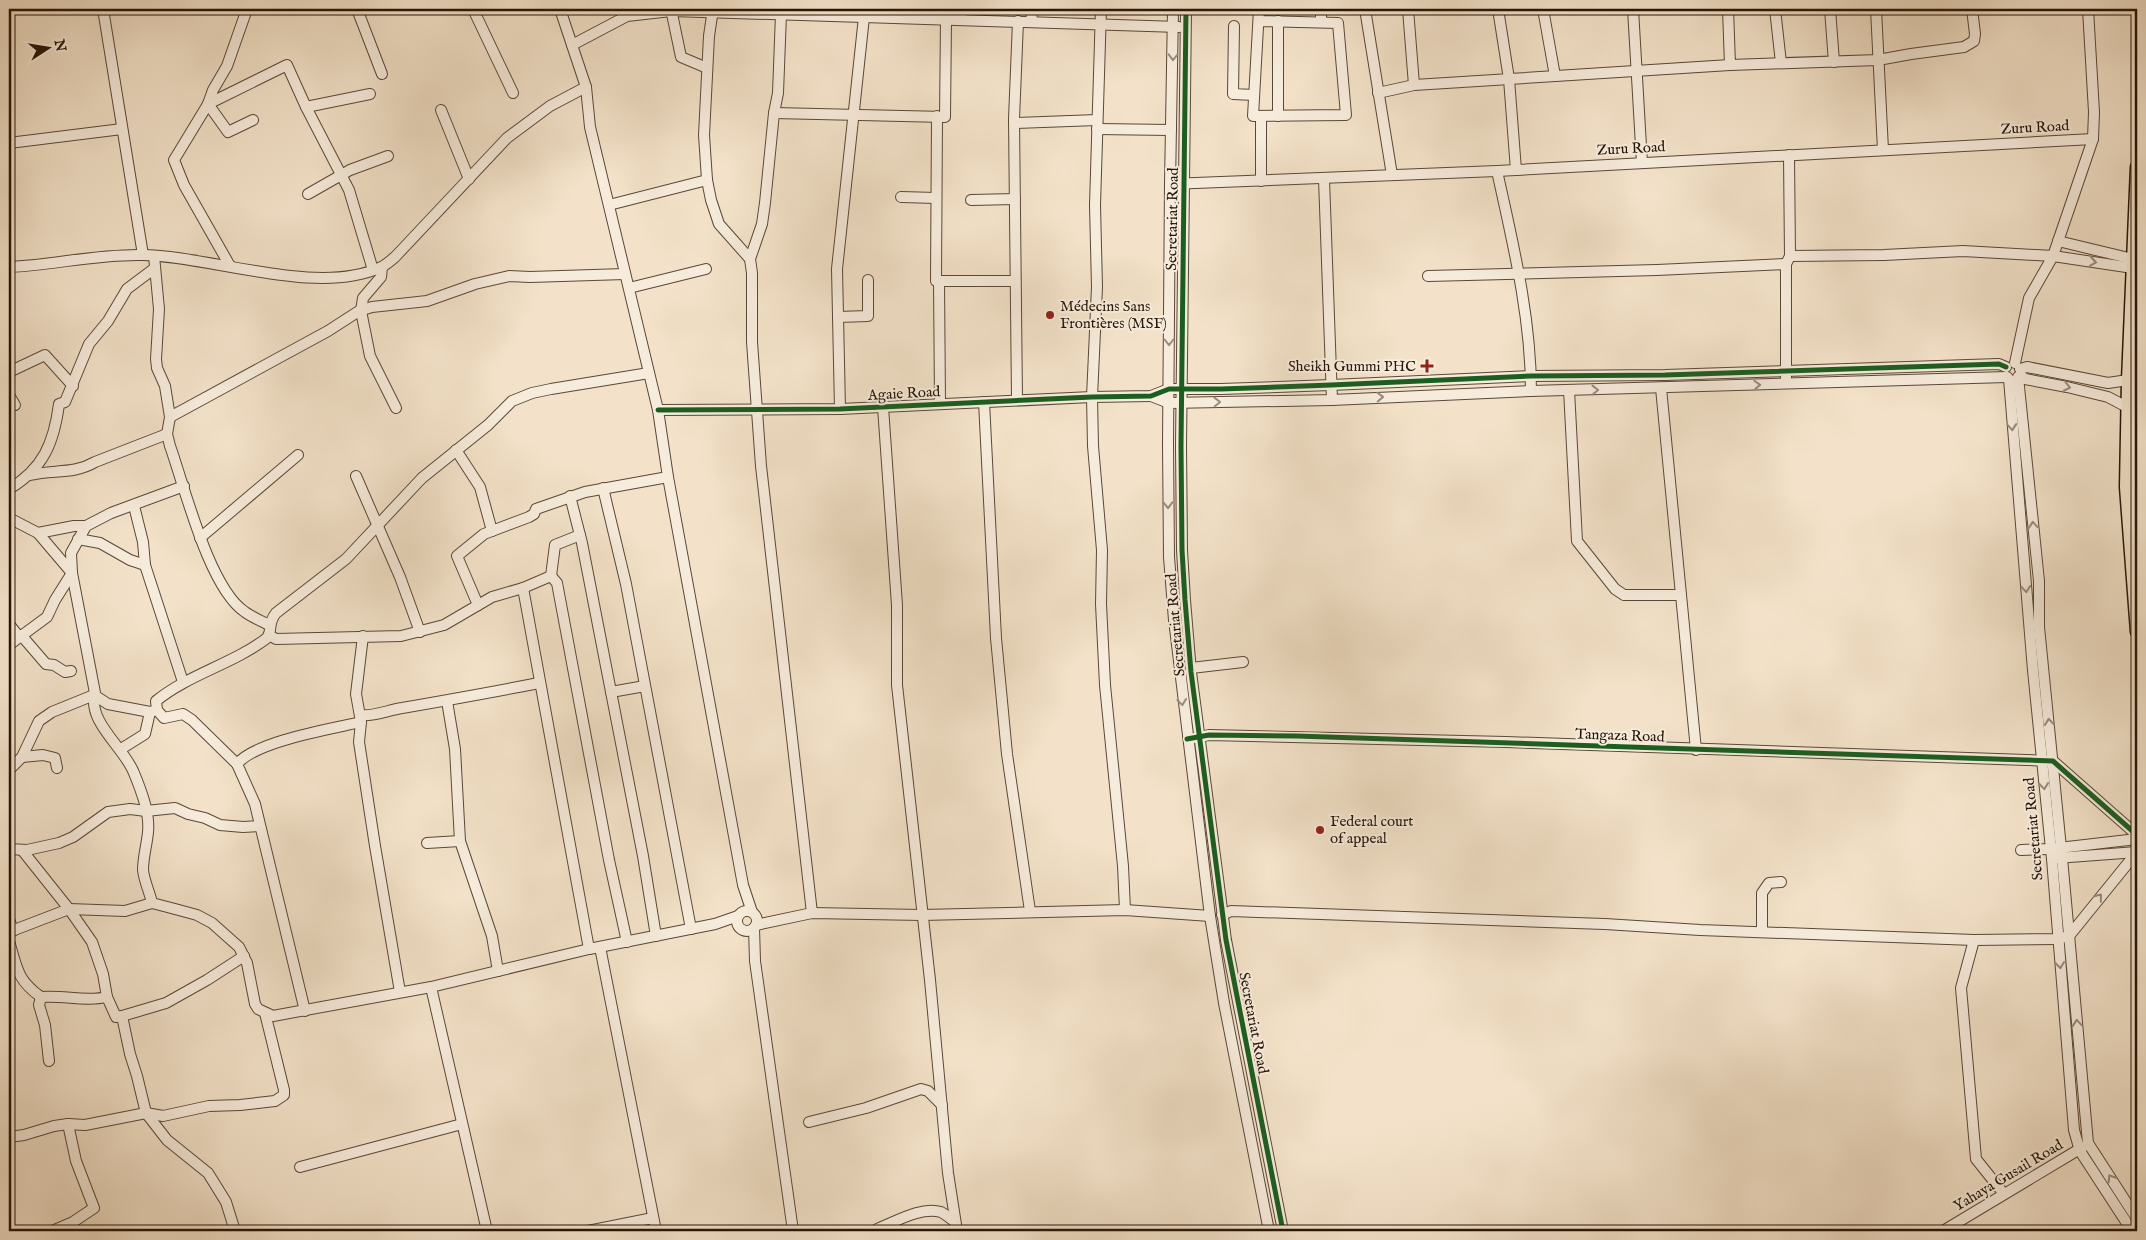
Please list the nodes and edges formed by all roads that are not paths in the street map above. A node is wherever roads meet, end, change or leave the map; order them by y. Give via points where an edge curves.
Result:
1 (103, 9) edge
2 (246, 9) edge
3 (357, 9) edge
4 (472, 9) edge
5 (560, 9) edge
6 (1031, 9) edge
7 (1101, 9) edge
8 (1174, 9) edge
9 (1186, 9) edge
10 (1259, 9) edge
11 (1322, 9) edge
12 (1365, 9) edge
13 (1408, 9) edge
14 (1498, 9) edge
15 (1543, 9) edge
16 (1633, 9) edge
17 (1728, 9) edge
18 (1775, 9) edge
19 (1830, 9) edge
20 (1876, 9) edge
21 (1972, 9) edge
22 (2088, 9) edge
23 (671, 10) edge
24 (713, 10) edge
25 (774, 12) edge
26 (841, 13) edge
27 (895, 14) edge
28 (961, 14) edge
29 (864, 17) junction
30 (946, 19) junction
31 (1018, 21) junction
32 (1259, 21) junction
33 (1032, 22) junction
34 (1278, 22) junction
35 (1321, 22) junction
36 (1101, 23) junction
37 (1173, 26) junction
38 (1234, 26) dead end
39 (1185, 28) junction
40 (572, 45) junction
41 (1878, 60) junction
42 (1834, 62) junction
43 (1780, 63) junction
44 (1730, 65) junction
45 (707, 68) junction
46 (1636, 70) junction
47 (382, 74) dead end
48 (1555, 76) junction
49 (1510, 79) junction
50 (1414, 85) junction
51 (586, 88) junction
52 (1378, 92) junction
53 (513, 93) dead end
54 (370, 94) dead end
55 (1254, 95) junction
56 (208, 104) junction
57 (306, 107) junction
58 (441, 110) dead end
59 (774, 113) junction
60 (853, 115) junction
61 (937, 116) junction
62 (1261, 116) junction
63 (1278, 116) junction
64 (254, 120) dead end
65 (1014, 123) junction
66 (1097, 124) junction
67 (122, 129) junction
68 (1171, 130) junction
69 (2094, 139) junction
70 (9, 143) edge
71 (1882, 150) junction
72 (1789, 155) junction
73 (388, 156) dead end
74 (1642, 163) junction
75 (2137, 167) edge
76 (1516, 170) junction
77 (1497, 171) junction
78 (1392, 175) junction
79 (342, 176) junction
80 (469, 179) junction
81 (1324, 179) junction
82 (707, 180) junction
83 (1261, 181) junction
84 (1170, 184) junction
85 (1185, 184) junction
86 (308, 194) dead end
87 (901, 197) dead end
88 (936, 198) junction
89 (1015, 199) junction
90 (971, 200) dead end
91 (609, 206) junction
92 (2058, 241) junction
93 (143, 255) junction
94 (154, 256) junction
95 (2053, 256) junction
96 (750, 259) junction
97 (1788, 260) junction
98 (2133, 264) junction
99 (230, 266) junction
100 (9, 267) edge
101 (154, 268) junction
102 (378, 269) junction
103 (706, 269) dead end
104 (625, 274) junction
105 (1520, 274) junction
106 (1428, 276) dead end
107 (868, 280) dead end
108 (939, 281) junction
109 (1014, 281) junction
110 (629, 288) junction
111 (361, 311) junction
112 (838, 317) junction
113 (1877, 368) junction
114 (9, 372) edge
115 (1786, 372) junction
116 (649, 373) junction
117 (2013, 373) junction
118 (1531, 376) junction
119 (2128, 380) junction
120 (1877, 381) junction
121 (1786, 384) junction
122 (1331, 385) junction
123 (72, 386) junction
124 (1169, 388) junction
125 (1182, 388) junction
126 (1661, 388) junction
127 (1569, 390) junction
128 (1531, 391) junction
129 (9, 395) edge
130 (1151, 396) junction
131 (1092, 397) junction
132 (1017, 400) junction
133 (1332, 400) junction
134 (984, 402) junction
135 (1169, 403) junction
136 (1182, 403) junction
137 (940, 404) junction
138 (15, 405) dead end
139 (883, 406) junction
140 (2127, 407) junction
141 (396, 408) dead end
142 (840, 408) junction
143 (658, 410) junction
144 (756, 411) junction
145 (170, 417) junction
146 (167, 434) junction
147 (456, 450) junction
148 (298, 455) dead end
149 (29, 475) junction
150 (356, 476) dead end
151 (668, 477) junction
152 (184, 486) junction
153 (604, 488) junction
154 (9, 489) edge
155 (570, 496) junction
156 (134, 506) junction
157 (9, 518) edge
158 (86, 526) junction
159 (379, 526) junction
160 (492, 530) junction
161 (38, 532) junction
162 (580, 535) junction
163 (200, 538) junction
164 (78, 539) junction
165 (145, 565) junction
166 (72, 573) junction
167 (551, 576) junction
168 (523, 588) junction
169 (1681, 595) junction
170 (478, 605) junction
171 (9, 624) edge
172 (269, 630) junction
173 (420, 632) junction
174 (2137, 632) edge
175 (20, 636) junction
176 (363, 636) junction
177 (9, 645) edge
178 (1243, 662) dead end
179 (1191, 668) junction
180 (71, 672) dead end
181 (182, 682) junction
182 (539, 683) junction
183 (646, 686) junction
184 (611, 692) junction
185 (94, 695) junction
186 (447, 701) junction
187 (154, 711) junction
188 (361, 718) junction
189 (1200, 737) junction
190 (1187, 739) junction
191 (121, 749) junction
192 (1696, 750) junction
193 (22, 757) junction
194 (2042, 761) junction
195 (2052, 761) junction
196 (238, 764) junction
197 (57, 768) dead end
198 (9, 770) edge
199 (146, 811) junction
200 (260, 826) junction
201 (2137, 837) edge
202 (460, 840) junction
203 (427, 843) dead end
204 (9, 849) edge
205 (22, 850) junction
206 (2021, 850) dead end
207 (2062, 852) junction
208 (2137, 852) edge
209 (2051, 854) junction
210 (1781, 882) dead end
211 (743, 884) junction
212 (152, 903) junction
213 (69, 909) junction
214 (1125, 910) junction
215 (1030, 911) junction
216 (754, 913) junction
217 (812, 913) junction
218 (740, 914) junction
219 (922, 915) junction
220 (1222, 915) junction
221 (1210, 916) junction
222 (9, 919) edge
223 (778, 919) junction
224 (716, 924) junction
225 (748, 928) junction
226 (691, 929) junction
227 (11, 931) edge
228 (1762, 932) junction
229 (656, 936) junction
230 (2069, 936) junction
231 (2057, 939) junction
232 (1974, 940) junction
233 (9, 941) edge
234 (627, 942) junction
235 (600, 947) junction
236 (588, 949) junction
237 (244, 956) junction
238 (498, 971) junction
239 (431, 987) junction
240 (400, 992) junction
241 (41, 997) junction
242 (107, 997) junction
243 (305, 1011) junction
244 (265, 1013) junction
245 (122, 1016) junction
246 (50, 1061) dead end
247 (942, 1105) junction
248 (146, 1113) junction
249 (809, 1122) dead end
250 (68, 1124) junction
251 (462, 1124) junction
252 (9, 1137) edge
253 (2083, 1146) junction
254 (300, 1167) dead end
255 (2004, 1194) junction
256 (653, 1218) junction
257 (2137, 1219) edge
258 (954, 1221) junction
259 (74, 1226) edge
260 (877, 1229) dead end
261 (1266, 1229) edge
262 (52, 1231) edge
263 (235, 1231) edge
264 (487, 1231) edge
265 (588, 1231) edge
266 (656, 1231) edge
267 (793, 1231) edge
268 (957, 1231) edge
269 (1283, 1231) edge
270 (1943, 1231) edge
271 (2132, 1231) edge

1 - 67 street
2 - 56 street via 227,66
3 - 47 street
4 - 53 street
5 - 40 street
6 - 33 street
7 - 36 street
8 - 37 street, Secretariat Road
9 - 39 street, Secretariat Road
10 - 32 street
11 - 35 street
12 - 52 street
13 - 50 street
14 - 49 street
15 - 48 street
16 - 46 street
17 - 44 street
18 - 43 street
19 - 42 street
20 - 41 street
21 - 41 street via 1975,34 1970,45
22 - 69 street
23 - 24 street
23 - 40 street via 627,16
23 - 45 street via 681,57
24 - 25 street
24 - 45 street
25 - 26 street
25 - 59 street via 778,93
26 - 29 street
27 - 29 street
27 - 30 street
28 - 30 street
28 - 31 street
29 - 60 street
30 - 61 street via 945,117
31 - 33 street
31 - 65 street
32 - 34 street
32 - 55 street
33 - 36 street
34 - 35 street
34 - 63 street
35 - 63 street via 1338,23 1346,115
36 - 37 street
36 - 66 street
37 - 39 street
37 -> 68 street, Secretariat Road
38 - 55 street via 1233,94
39 - 85 street, Secretariat Road
40 - 51 street
41 - 42 street
41 - 71 street
42 - 43 street
43 - 44 street
44 - 46 street
45 - 82 street via 704,135
46 - 48 street
46 - 74 street
48 - 49 street
49 - 50 street
49 - 76 street
50 - 52 street
51 - 80 street via 550,106 507,138
51 - 91 street via 590,126
52 - 78 street
54 - 57 street
55 - 62 street via 1253,116
56 - 57 street via 287,65
56 - 64 street via 228,132
56 - 99 street via 174,160 184,185
57 - 79 street
58 - 80 street
59 - 60 street
59 - 96 street via 762,224
60 - 61 street
60 - 112 street via 837,269
61 - 88 street
62 - 63 street
62 - 83 street
65 - 66 street
65 - 89 street
66 - 68 street
66 - 131 street via 1097,287
67 - 70 street
67 - 93 street
68 - 84 street, Secretariat Road
69 - 71 street, Zuru Road
69 - 92 street
71 - 72 street, Zuru Road
72 - 74 street, Zuru Road
72 - 97 street
73 - 79 street
74 - 76 street, Zuru Road
75 - 98 main road
76 - 77 street, Zuru Road
77 - 78 street, Zuru Road
77 - 105 street
78 - 81 street, Zuru Road
79 - 86 street
79 - 102 street
80 - 102 street via 411,240
81 - 83 street, Zuru Road
81 - 122 street
82 - 91 street
82 - 96 street via 719,224
83 - 85 street, Zuru Road
84 - 85 street, Zuru Road
84 -> 124 street, Secretariat Road
85 - 125 street, Secretariat Road
87 - 88 street
88 - 108 street via 936,281
89 - 90 street
89 - 109 street
91 - 104 street
92 - 95 street
92 - 98 street
93 - 94 street
93 - 100 street
94 - 99 street
94 - 101 street
95 - 97 street via 1964,251
95 -> 98 street
95 - 117 street via 2029,298
96 - 144 street
97 - 105 street
97 - 115 street
98 - 119 main road
99 - 102 street via 317,277 344,276
101 - 123 street via 127,288 90,344
101 - 145 street via 159,309 156,359
102 - 111 street via 381,277 363,298
103 - 110 street
104 - 110 street
104 - 111 street via 509,276 428,301
105 - 106 street
105 - 118 street
107 - 112 street via 868,316
108 - 109 street
108 - 137 street
109 - 132 street
110 - 116 street
111 - 141 street via 370,356
111 - 145 street
112 - 142 street
113 - 115 street
113 - 117 street via 1999,364
113 - 120 street
114 - 123 street via 45,355
115 - 118 street
115 - 121 street
116 - 143 street
116 - 147 street via 551,389 512,401
117 - 119 street via 2027,368 2108,383
117 - 120 street
117 -> 140 street via 2026,379 2108,397
117 -> 194 street, Secretariat Road
195 -> 117 street, Secretariat Road via 2021,390
118 - 122 street
118 - 128 street
119 - 140 main road
120 - 121 street
126 -> 121 street
122 - 125 street
122 - 133 street
123 - 149 street via 65,402 59,404 48,452
124 - 125 street
124 - 130 street
124 - 135 street, Secretariat Road
125 - 136 street, Secretariat Road
127 -> 126 street
126 - 169 street
127 - 128 street
127 - 169 street via 1577,541 1615,589 1624,595
133 -> 128 street
129 - 138 street
130 - 131 street, Agaie Road
130 - 135 street
131 - 132 street, Agaie Road
131 - 214 street via 1102,550 1105,685
132 - 134 street, Agaie Road
136 -> 133 street
134 - 137 street, Agaie Road
134 - 215 street via 996,638 1007,754
135 - 136 street
135 -> 190 street, Secretariat Road via 1169,557
136 - 179 street, Secretariat Road via 1182,550
137 - 139 street, Agaie Road
139 - 142 street, Agaie Road
139 - 219 street via 898,604 898,685
140 - 174 main road via 2126,487
142 - 144 street, Agaie Road
143 - 144 street, Agaie Road
143 - 151 street
144 - 217 street
145 - 146 street
146 - 149 street via 86,467
146 - 152 street
147 - 159 street via 422,478
147 - 160 street via 480,487
148 - 163 street
149 - 154 street
150 - 159 street
151 - 153 street
151 - 211 street
152 - 156 street
152 - 163 street
153 - 155 street
153 - 183 street
155 - 160 street via 536,509 529,517
155 - 162 street
156 - 158 street
156 - 165 street
157 - 161 street
158 - 161 street
158 - 164 street
159 - 172 street via 346,559 284,606 270,621
159 - 173 street
160 - 170 street via 457,556
161 - 166 street
162 - 167 street via 555,545
162 - 184 street
163 - 172 street via 205,553 234,603
164 - 165 street via 100,543
164 - 166 street via 71,552
165 - 181 street
166 - 175 street via 47,617
166 - 185 street
167 - 168 street
167 - 234 street via 557,583
168 - 170 street via 492,597
168 - 182 street
169 - 192 street
170 - 173 street via 444,625
171 - 175 street
172 - 176 street via 276,639
172 - 181 street via 261,642 232,660
173 - 176 street via 401,636
175 - 177 street
175 - 180 street via 46,664
176 - 188 street via 356,694
178 - 179 street
179 - 189 street, Secretariat Road
181 - 187 street via 156,701
182 - 186 street
182 - 236 street
183 - 184 street
183 - 226 street
184 - 229 street
185 - 187 street via 108,704
185 - 191 street via 100,722
185 - 193 street via 52,712 39,721
186 - 188 street
186 - 202 street via 455,749
187 - 191 street via 145,734
187 - 196 street via 164,718 183,714
188 - 196 street via 286,740 244,757
188 - 240 street via 359,742
189 - 190 street, Tangaza Road
189 - 192 street, Tangaza Road via 1297,736
189 - 220 street, Secretariat Road
190 - 221 street, Secretariat Road
191 - 199 street via 134,773
192 - 194 street, Tangaza Road
193 - 197 street via 42,755 55,758
193 - 198 street
194 - 195 street, Tangaza Road
194 -> 209 street, Secretariat Road
195 - 201 street
195 - 207 street, Secretariat Road
196 - 200 street via 255,804
199 - 200 street via 175,808 220,825
199 - 205 street via 108,812 74,837 54,845
199 - 212 street via 148,830 143,870
200 - 243 street
201 - 207 street
202 - 203 street
202 - 238 street via 492,936
204 - 205 street
205 - 213 street
206 - 209 street
207 - 208 street
207 - 209 street
207 - 230 street, Secretariat Road
230 -> 208 street
209 - 231 street, Secretariat Road
210 - 228 street via 1769,883 1762,893
211 - 216 street
211 - 218 street
212 - 213 street via 126,911
212 - 237 street via 197,915 212,923
213 - 227 street
213 - 242 street via 92,942
214 - 215 street
214 - 221 street
215 - 219 street
216 - 218 street via 746,911
216 - 223 street
216 - 225 street
217 - 219 street
217 - 223 street
218 - 224 street
218 - 225 street via 738,924
219 - 247 street
220 - 228 street via 1231,911
220 - 269 street, Secretariat Road
221 - 261 street, Secretariat Road
222 - 227 street
223 - 225 street
224 - 225 street
224 - 226 street
225 - 267 street
226 - 229 street
228 - 232 street
229 - 234 street
230 - 231 street
253 -> 230 street, Secretariat Road
231 - 232 street
231 -> 253 street, Secretariat Road via 2074,1130
232 - 255 street via 1961,988 1976,1159
233 - 241 street via 19,974 26,986
234 - 235 street
235 - 236 street
235 - 256 street
236 - 238 street
237 - 244 street via 255,1004
237 - 245 street via 166,1003
238 - 239 street
239 - 240 street
239 - 251 street
240 - 243 street
241 - 242 street via 63,996 92,1001
241 - 246 street via 39,1005
242 - 245 street via 116,1017
243 - 244 street via 281,1016
244 - 248 street via 283,1079 284,1095 275,1101 209,1106 163,1116
245 - 248 street
247 - 249 street via 921,1089 866,1108
247 - 258 street
248 - 250 street via 84,1125
248 - 263 street via 168,1140 208,1173 226,1202
250 - 252 street
250 - 259 street via 76,1161 94,1208
251 - 254 street
251 - 264 street
253 - 255 street, Yahaya Gusail Road
257 -> 253 street, Secretariat Road
253 - 271 street, Secretariat Road
255 - 270 street, Yahaya Gusail Road
256 - 265 street
256 - 266 street
258 - 260 street via 942,1212 931,1211
258 - 268 street
259 - 262 street

